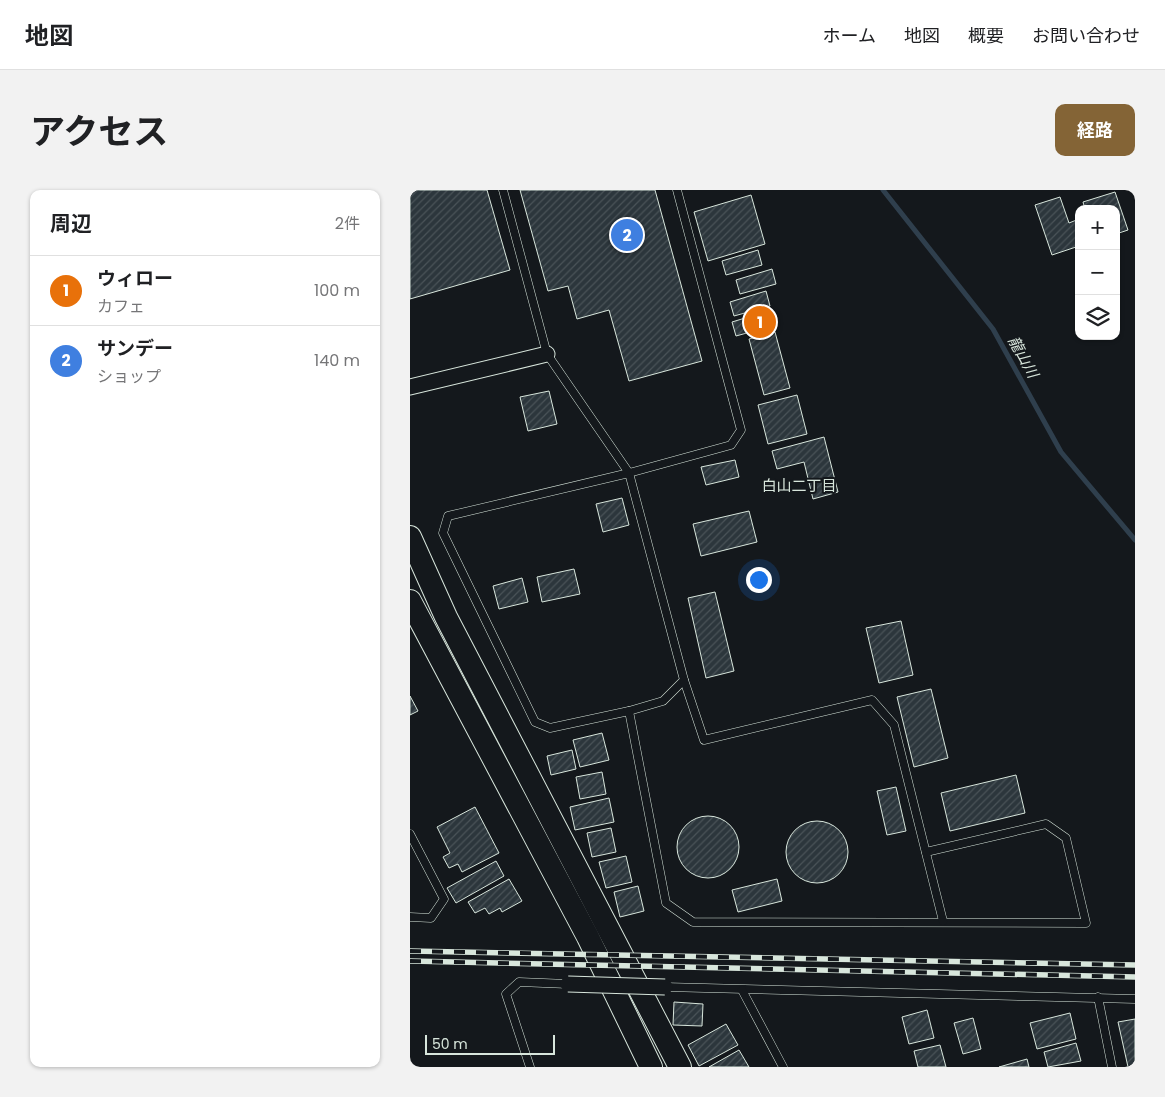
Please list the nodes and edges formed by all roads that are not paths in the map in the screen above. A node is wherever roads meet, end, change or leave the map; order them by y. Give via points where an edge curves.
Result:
1 (503, 190) edge
2 (677, 190) edge
3 (547, 354) junction
4 (410, 387) edge
5 (629, 473) junction
6 (410, 537) edge
7 (410, 601) edge
8 (684, 680) junction
9 (629, 711) junction
10 (410, 834) edge
11 (926, 852) junction
12 (410, 917) edge
13 (943, 921) junction
14 (568, 984) joint
15 (665, 987) joint
16 (742, 990) junction
17 (1098, 997) junction
18 (1135, 1000) edge
19 (530, 1067) edge
20 (652, 1067) edge
21 (680, 1067) edge
22 (783, 1067) edge
23 (1112, 1067) edge

1 - 3 lane
2 - 5 lane via 741,430 731,445
3 - 4 street
3 - 5 lane
5 - 8 lane
5 - 9 lane via 448,516 443,532 535,722 550,728
6 - 21 street via 446,617
7 - 20 street via 588,937
8 - 9 lane via 663,701
8 - 11 lane via 704,740 872,700 894,725
9 - 13 lane via 666,903 693,922
10 - 12 lane via 444,899 431,918
11 - 13 lane
11 - 13 lane via 1046,824 1066,838 1086,923
14 - 15 street, bridge
14 - 19 lane via 519,982 506,994
15 - 16 lane
16 - 17 lane
16 - 22 lane
17 - 18 lane
17 - 23 lane

